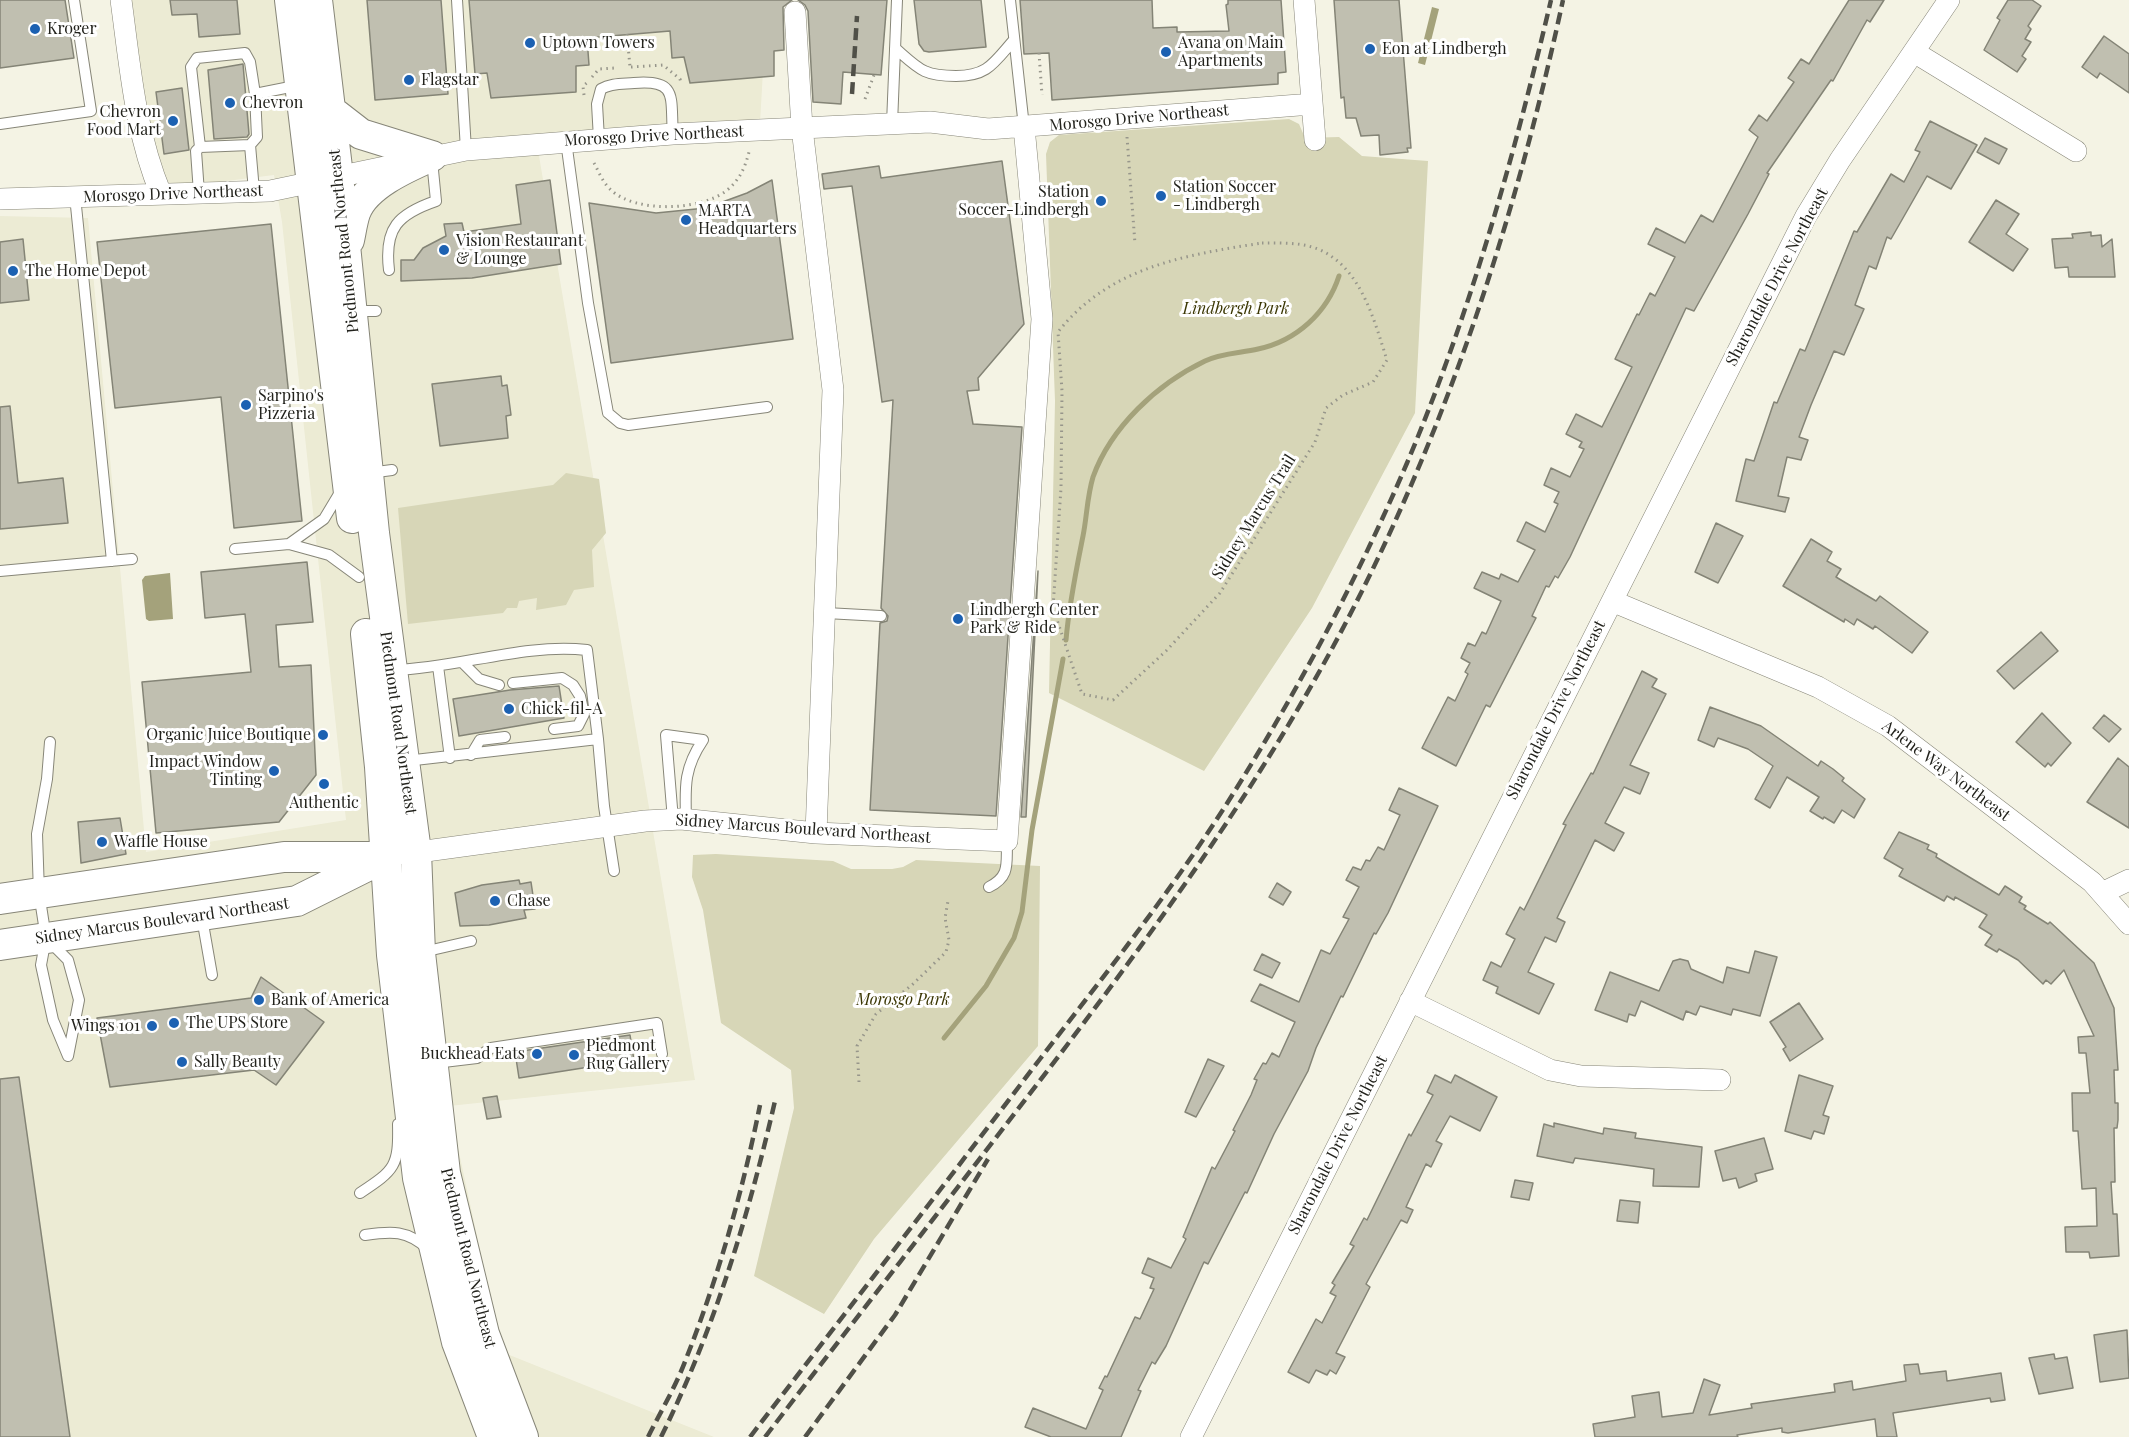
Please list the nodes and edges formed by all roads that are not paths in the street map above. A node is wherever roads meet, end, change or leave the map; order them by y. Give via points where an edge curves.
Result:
1 (74, 0) edge
2 (121, 0) edge
3 (290, 0) edge
4 (317, 0) edge
5 (457, 0) edge
6 (897, 0) edge
7 (1010, 0) edge
8 (1304, 0) edge
9 (1949, 0) edge
10 (795, 12) dead end
11 (1012, 41) junction
12 (895, 48) junction
13 (1914, 52) junction
14 (300, 86) junction
15 (255, 94) junction
16 (1312, 104) junction
17 (330, 110) junction
18 (0, 124) edge
19 (892, 124) junction
20 (1024, 127) junction
21 (802, 128) junction
22 (673, 134) junction
23 (599, 139) junction
24 (1314, 140) dead end
25 (566, 141) junction
26 (250, 145) junction
27 (200, 147) junction
28 (466, 150) junction
29 (2076, 151) dead end
30 (432, 156) junction
31 (325, 178) junction
32 (254, 191) junction
33 (199, 193) junction
34 (161, 194) junction
35 (75, 196) junction
36 (0, 199) edge
37 (346, 255) junction
38 (389, 270) dead end
39 (767, 407) dead end
40 (370, 474) junction
41 (289, 544) junction
42 (236, 549) dead end
43 (132, 559) dead end
44 (112, 561) junction
45 (0, 571) edge
46 (359, 577) junction
47 (1612, 601) junction
48 (826, 613) junction
49 (880, 616) dead end
50 (463, 663) junction
51 (438, 666) junction
52 (391, 670) junction
53 (513, 683) dead end
54 (500, 685) dead end
55 (554, 729) dead end
56 (505, 737) dead end
57 (598, 738) junction
58 (50, 742) dead end
59 (471, 755) junction
60 (450, 758) junction
61 (403, 762) junction
62 (680, 820) junction
63 (609, 826) junction
64 (816, 833) junction
65 (1007, 841) junction
66 (416, 852) junction
67 (386, 857) junction
68 (614, 871) dead end
69 (2129, 880) edge
70 (989, 887) dead end
71 (39, 893) junction
72 (2102, 893) junction
73 (0, 899) edge
74 (201, 915) junction
75 (2129, 924) edge
76 (46, 938) junction
77 (471, 941) dead end
78 (0, 945) edge
79 (420, 953) junction
80 (212, 975) dead end
81 (1410, 1001) junction
82 (662, 1054) dead end
83 (418, 1065) junction
84 (1720, 1080) dead end
85 (360, 1193) dead end
86 (365, 1235) dead end
87 (439, 1259) junction
88 (493, 1437) edge
89 (523, 1437) edge
90 (1191, 1437) edge

1 - 18 lane via 91,111
2 - 34 street via 140,132
3 - 14 main road, Piedmont Road Northeast
4 - 17 main road, Piedmont Road Northeast
5 - 28 lane
6 - 12 lane
7 - 11 lane
8 - 16 street
9 - 13 street, Sharondale Drive Northeast
10 - 21 street
11 - 12 lane via 995,62 976,76 933,76 918,69
11 - 20 lane
12 - 19 lane
13 - 29 street
13 - 47 street, Sharondale Drive Northeast via 1806,216
14 - 15 lane
14 - 31 main road, Piedmont Road Northeast
15 - 26 lane via 257,137
15 - 27 lane via 245,53 197,58 191,67
16 - 20 street, Morosgo Drive Northeast
16 - 24 street
17 - 30 main road via 361,134
17 - 31 main road, Piedmont Road Northeast
19 - 20 street, Morosgo Drive Northeast
19 - 21 street, Morosgo Drive Northeast
20 - 65 street via 1042,319
21 - 22 street, Morosgo Drive Northeast
21 - 48 street via 833,390
22 - 23 street, Morosgo Drive Northeast
22 - 23 lane via 669,92 653,81 601,88 597,104
23 - 25 street, Morosgo Drive Northeast
25 - 28 street, Morosgo Drive Northeast
25 - 39 lane via 608,413 628,425
26 - 27 lane
26 - 32 lane
27 - 33 lane via 196,151
28 - 30 street, Morosgo Drive Northeast
30 - 31 street, Morosgo Drive Northeast
30 - 37 main road via 396,172 366,197 356,211
30 - 38 lane via 436,201 413,208 393,226 387,252
31 - 32 street, Morosgo Drive Northeast
31 - 37 main road, Piedmont Road Northeast
31 - 40 main road, Piedmont Road Northeast
32 - 33 street, Morosgo Drive Northeast
33 - 34 street, Morosgo Drive Northeast
34 - 35 street, Morosgo Drive Northeast
35 - 36 street, Morosgo Drive Northeast
35 - 44 lane
37 - 40 main road, Piedmont Road Northeast via 364,311
40 - 41 lane via 324,519
40 - 46 main road, Piedmont Road Northeast
40 - 52 main road, Piedmont Road Northeast
41 - 42 lane
41 - 46 lane via 329,555
43 - 44 lane
44 - 45 lane
46 - 67 main road, Piedmont Road Northeast
47 - 72 street, Arlene Way Northeast via 1818,687 1888,726
47 - 81 street, Sharondale Drive Northeast
48 - 49 lane
48 - 64 street
50 - 51 lane
50 - 54 lane via 479,679
50 - 57 lane via 550,648 587,650
51 - 52 lane
51 - 60 lane
52 - 61 main road, Piedmont Road Northeast
53 - 55 lane via 562,678 573,685 584,714 578,726
56 - 59 lane via 480,740
57 - 59 lane
57 - 63 lane
58 - 71 lane via 37,834
59 - 60 lane
60 - 61 lane
61 - 66 main road, Piedmont Road Northeast
62 - 62 lane via 666,735 703,740 691,757
62 - 63 street, Sidney Marcus Boulevard Northeast
62 - 64 street, Sidney Marcus Boulevard Northeast
63 - 66 street, Sidney Marcus Boulevard Northeast
63 - 68 lane
64 - 65 street, Sidney Marcus Boulevard Northeast
65 - 70 lane via 1007,867 1001,881
66 - 67 street, Sidney Marcus Boulevard Northeast
66 - 79 main road, Piedmont Road Northeast
67 - 71 main road, Sidney Marcus Boulevard Northeast via 284,857
67 - 74 main road, Sidney Marcus Boulevard Northeast via 297,901
67 - 83 main road, Piedmont Road Northeast
69 - 72 street
71 - 73 main road, Sidney Marcus Boulevard Northeast
71 - 76 lane
72 - 75 street, Arlene Way Northeast
74 - 76 main road, Sidney Marcus Boulevard Northeast
74 - 80 lane
76 - 76 lane via 41,965 53,1020 68,1056 79,1000 68,960
76 - 78 main road, Sidney Marcus Boulevard Northeast
77 - 79 lane
79 - 83 main road, Piedmont Road Northeast
81 - 84 street via 1550,1070 1581,1076
81 - 90 street, Sharondale Drive Northeast
82 - 83 lane via 657,1023 491,1048 477,1058
83 - 85 lane via 398,1115 398,1153 388,1174
83 - 87 main road, Piedmont Road Northeast via 418,1178
83 - 89 main road, Piedmont Road Northeast via 484,1334
86 - 87 lane via 393,1230 420,1242
87 - 88 main road, Piedmont Road Northeast via 457,1342

